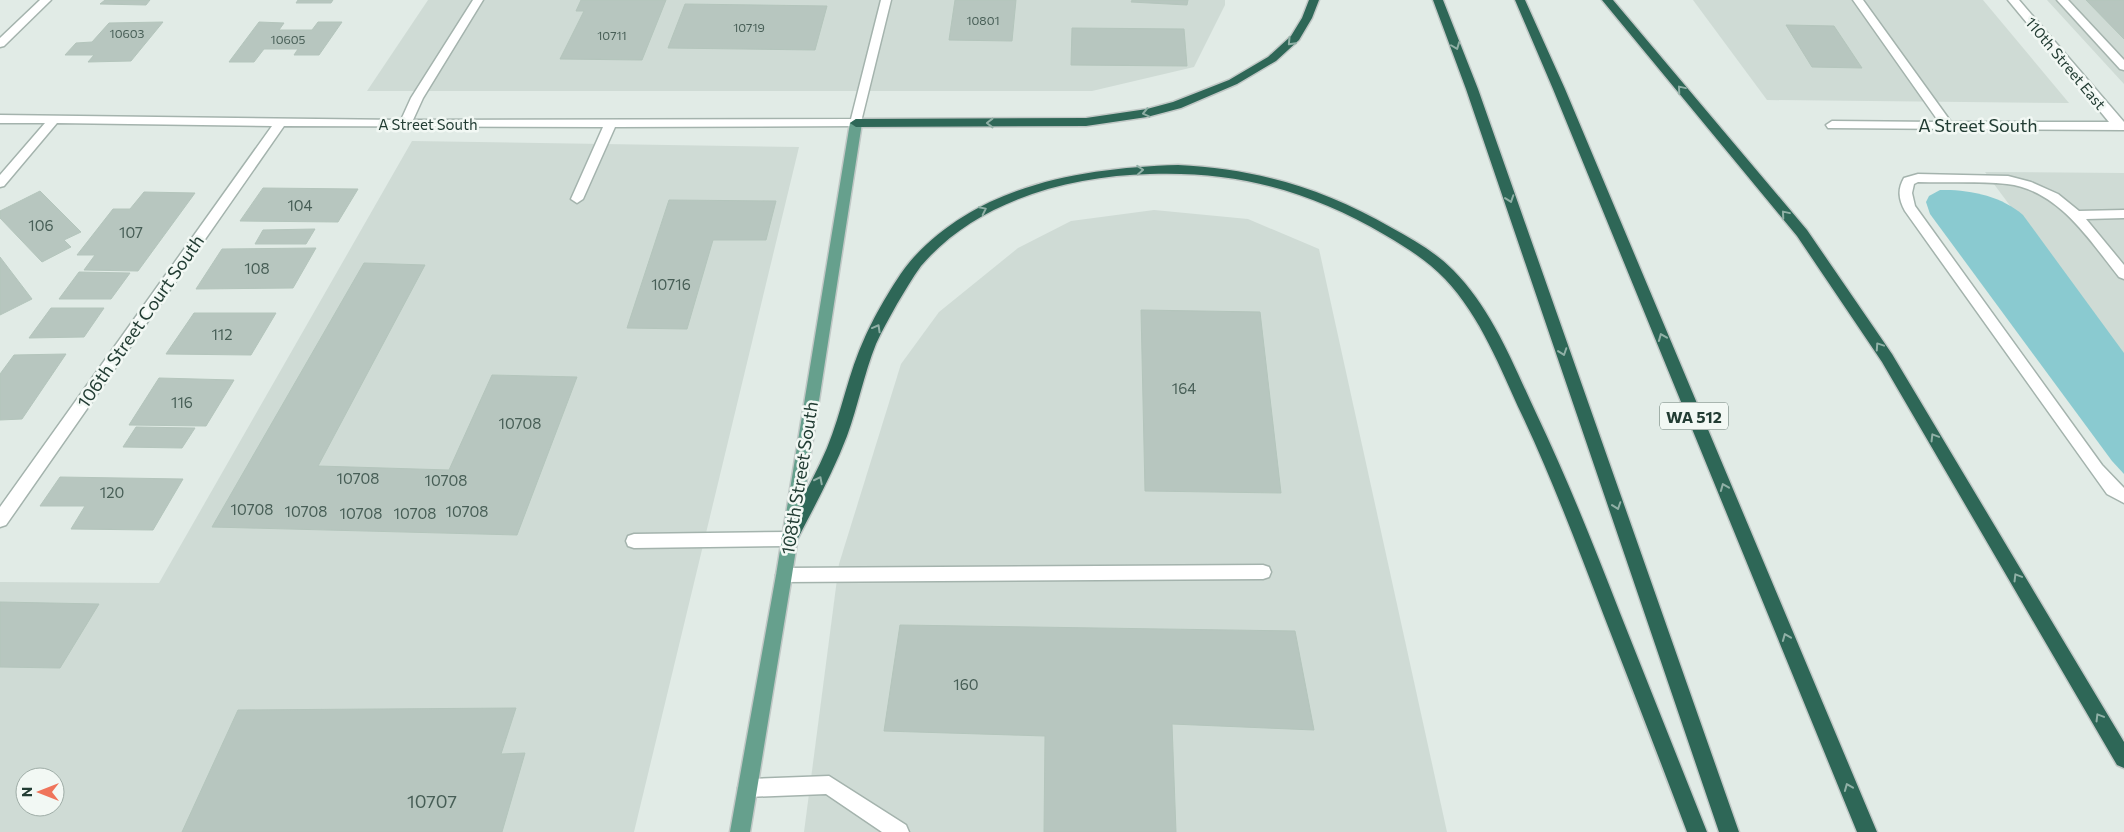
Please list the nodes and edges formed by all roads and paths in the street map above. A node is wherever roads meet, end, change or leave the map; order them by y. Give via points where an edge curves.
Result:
1 (46, 0) edge
2 (478, 0) edge
3 (886, 0) edge
4 (1314, 0) edge
5 (1438, 0) edge
6 (1520, 0) edge
7 (1607, 0) edge
8 (1858, 0) edge
9 (2013, 0) edge
10 (2062, 0) edge
11 (0, 44) edge
12 (2124, 67) edge
13 (0, 119) edge
14 (53, 121) junction
15 (280, 123) junction
16 (856, 123) junction
17 (405, 124) junction
18 (610, 124) junction
19 (1832, 125) dead end
20 (1947, 125) junction
21 (2121, 126) edge
22 (2, 180) edge
23 (577, 198) dead end
24 (2076, 214) junction
25 (2124, 214) edge
26 (2124, 274) edge
27 (2124, 497) edge
28 (0, 520) edge
29 (789, 539) junction
30 (634, 541) dead end
31 (1263, 572) dead end
32 (784, 575) junction
33 (2124, 759) edge
34 (747, 788) junction
35 (740, 832) edge
36 (899, 832) edge
37 (1697, 832) edge
38 (1730, 832) edge
39 (1867, 832) edge

1 - 11 street
2 - 17 street via 417,98
3 - 16 street
4 -> 16 highway via 1295,38 1272,59 1233,82 1177,105 1086,122
5 -> 38 highway via 1472,89
39 -> 6 highway, WA 512
33 -> 7 highway via 1887,358 1802,233
8 - 20 street
9 - 21 street, 110th Street East
10 - 12 street
13 - 14 street, A Street South
14 - 15 street, A Street South
14 - 22 street
15 - 17 street, A Street South
15 - 28 street, 106th Street Court South
16 - 18 street, A Street South
16 - 29 main road, 108th Street South
17 - 18 street, A Street South
18 - 23 street
19 - 20 street, A Street South
20 - 21 street, A Street South
24 - 25 street
24 - 26 street
24 - 27 street via 2053,196 2008,180 1918,178 1908,181 1903,192 1909,208 2097,469
29 - 30 street
29 - 32 main road, 108th Street South
29 -> 37 highway via 834,450 870,340 916,262 951,229 971,216 1020,194 1050,184 1108,173 1193,170 1260,178 1293,187 1348,207 1413,246 1454,279 1481,318 1558,475
31 - 32 street
32 - 34 main road, 108th Street South
34 - 35 main road, 108th Street South
34 - 36 street via 829,785

